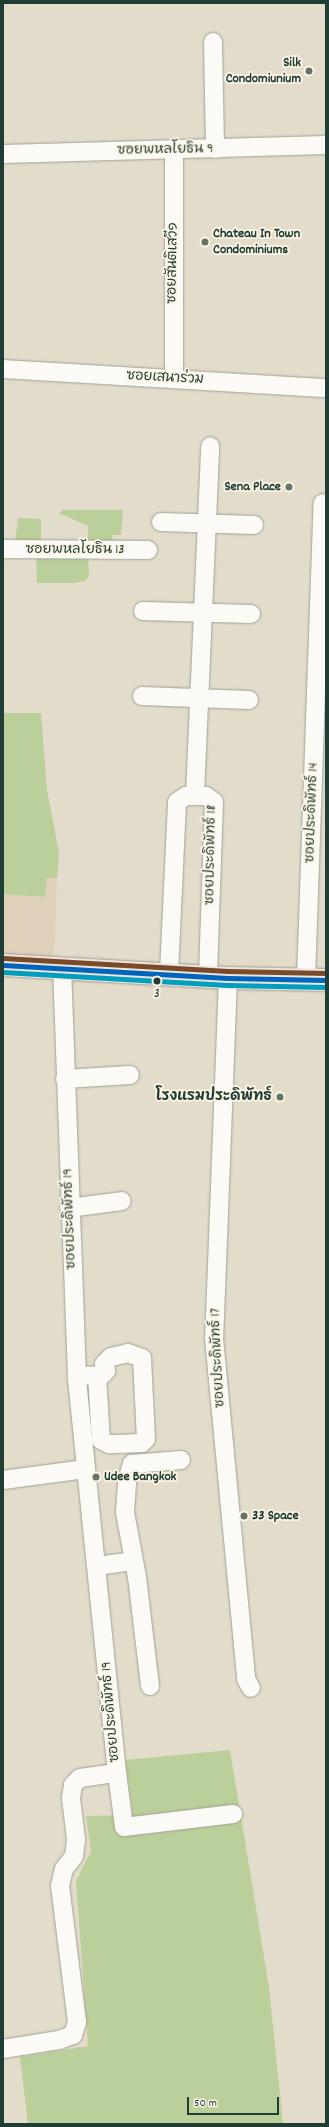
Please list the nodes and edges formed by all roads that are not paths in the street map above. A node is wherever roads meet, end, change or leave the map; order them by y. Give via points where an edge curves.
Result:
1 (213, 42) dead end
2 (326, 145) edge
3 (174, 148) junction
4 (215, 149) junction
5 (3, 154) edge
6 (3, 369) edge
7 (174, 378) junction
8 (326, 388) edge
9 (210, 446) dead end
10 (322, 503) dead end
11 (161, 522) dead end
12 (207, 523) junction
13 (254, 525) dead end
14 (3, 549) edge
15 (148, 550) dead end
16 (143, 611) dead end
17 (204, 613) junction
18 (251, 614) dead end
19 (142, 696) dead end
20 (200, 698) junction
21 (249, 700) dead end
22 (195, 795) junction
23 (3, 965) edge
24 (62, 968) junction
25 (169, 973) junction
26 (218, 977) junction
27 (316, 980) edge
28 (130, 1075) dead end
29 (65, 1079) junction
30 (122, 1200) dead end
31 (69, 1208) junction
32 (77, 1376) junction
33 (98, 1376) junction
34 (181, 1460) dead end
35 (85, 1469) junction
36 (3, 1480) edge
37 (134, 1561) junction
38 (97, 1566) junction
39 (150, 1686) dead end
40 (251, 1688) dead end
41 (117, 1773) junction
42 (233, 1814) dead end
43 (3, 2049) edge

1 - 4 street
2 - 4 street, ซอยพหลโยธิน 9
3 - 4 street, ซอยพหลโยธิน 9
3 - 5 street, ซอยพหลโยธิน 9
3 - 7 street, ซอยสันติเสวี๑
6 - 7 street, ซอยเสนาร่วม
7 - 8 street, ซอยเสนาร่วม
9 - 12 street
10 - 27 street, ซอยประดิพัทธ์ 14
11 - 12 street
12 - 13 street
12 - 17 street
14 - 15 street, ซอยพหลโยธิน 13
16 - 17 street
17 - 18 street
17 - 20 street
19 - 20 street
20 - 21 street
20 - 22 street
22 - 25 street, ซอยประดิพัทธ์ 18 via 180,798 177,802
22 - 26 street, ซอยประดิพัทธ์ 18 via 206,796 214,802
23 - 24 main road
24 - 25 main road
24 - 29 street, ซอยประดิพัทธ์ 19
25 - 26 main road
26 - 27 main road
26 - 40 street, ซอยประดิพัทธ์ 17 via 214,1338 246,1679
28 - 29 street
29 - 31 street, ซอยประดิพัทธ์ 19
30 - 31 street
31 - 32 street, ซอยประดิพัทธ์ 19
32 - 33 street
32 - 35 street, ซอยประดิพัทธ์ 19
33 - 33 street via 106,1371 104,1364 111,1357 128,1353 142,1358 146,1439 142,1443 109,1444 101,1440
34 - 37 street via 138,1463 130,1466 125,1512
35 - 36 street
35 - 38 street, ซอยประดิพัทธ์ 19
37 - 38 street
37 - 39 street
38 - 41 street, ซอยประดิพัทธ์ 19
41 - 42 street via 124,1827
41 - 43 street, ซอยประดิพัทธ์ 19 via 80,1778 73,1785 71,1798 76,1839 74,1856 64,1868 60,1886 77,2022 73,2035 59,2040

